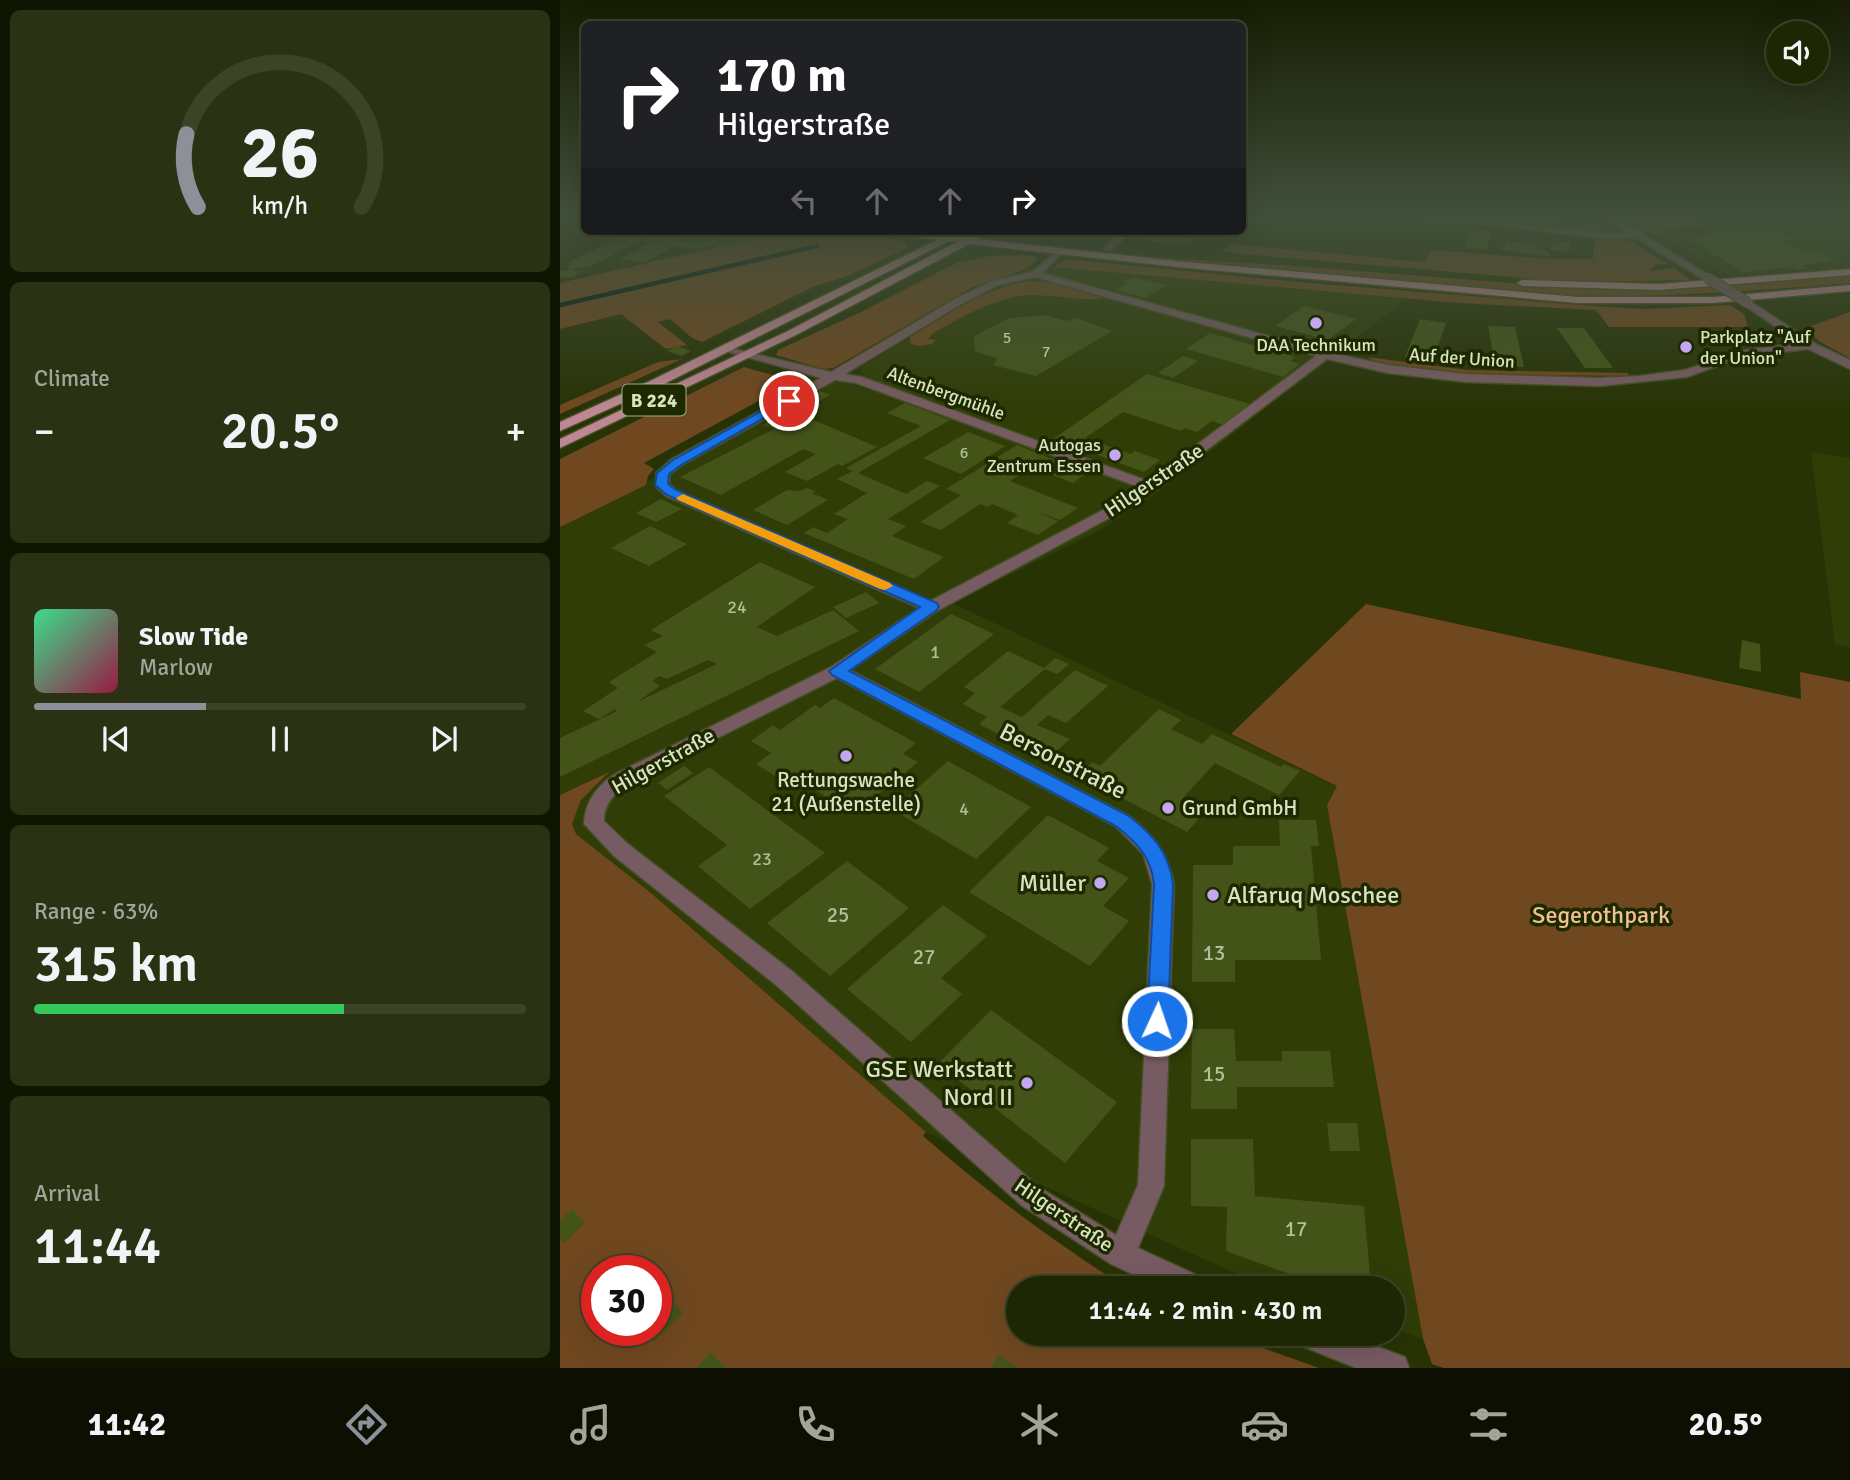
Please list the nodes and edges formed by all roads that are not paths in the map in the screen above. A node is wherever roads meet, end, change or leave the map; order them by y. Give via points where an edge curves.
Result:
1 (864, 280) edge
2 (895, 280) edge
3 (1010, 280) edge
4 (1056, 280) edge
5 (1360, 280) edge
6 (1502, 280) edge
7 (1711, 280) edge
8 (1750, 280) edge
9 (1850, 288) edge
10 (1810, 345) junction
11 (726, 348) junction
12 (747, 354) junction
13 (1325, 355) junction
14 (1836, 359) junction
15 (1850, 365) edge
16 (832, 377) junction
17 (1850, 377) edge
18 (560, 427) edge
19 (560, 444) edge
20 (1150, 486) junction
21 (931, 607) junction
22 (837, 671) junction
23 (1121, 1254) junction
24 (1168, 1276) edge
25 (1338, 1346) edge
26 (1394, 1368) edge

1 - 11 main road, B 224
2 - 12 main road, B 224
3 - 16 street via 958,301
4 - 13 street, Auf der Union
5 - 9 main road via 1578,300 1713,300
6 - 8 main road, B 224 via 1659,287
7 - 10 street, bridge
10 - 13 street, Auf der Union via 1739,354 1675,375 1600,382 1442,376
10 - 14 street
11 - 12 street, Altenbergmühle
11 - 18 main road, B 224
12 - 16 street, Altenbergmühle
12 - 19 main road, B 224
13 - 20 street, Hilgerstraße
14 - 15 street
14 - 17 street via 1839,370
16 - 20 street, Altenbergmühle via 858,380
16 - 21 street via 677,462 663,473 662,485 671,493
20 - 21 street, Hilgerstraße
21 - 22 street, Hilgerstraße
22 - 23 street, Bersonstraße via 1122,821 1154,850 1163,884 1151,1186
22 - 23 street, Hilgerstraße via 629,774 598,800 594,824 784,978 1030,1196
23 - 24 street, Hilgerstraße
25 - 26 street

